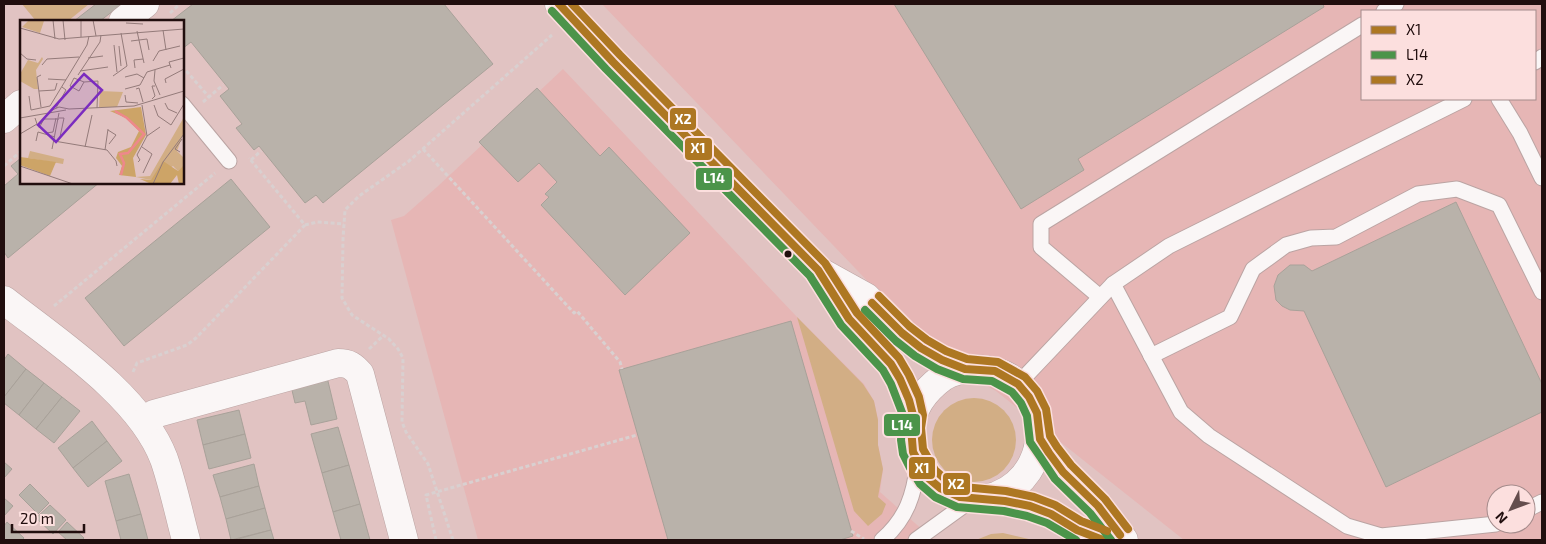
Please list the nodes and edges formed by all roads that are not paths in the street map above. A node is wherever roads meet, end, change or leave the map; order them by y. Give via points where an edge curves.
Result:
1 (145, 4) edge
2 (565, 11) edge
3 (124, 20) edge
4 (1361, 26) edge
5 (1462, 100) edge
6 (1500, 100) edge
7 (20, 105) edge
8 (184, 106) edge
9 (4, 119) edge
10 (229, 161) road end
11 (1542, 178) edge
12 (818, 270) junction
13 (1113, 284) junction
14 (1542, 292) edge
15 (1100, 297) junction
16 (4, 300) edge
17 (1151, 356) junction
18 (965, 369) junction
19 (1018, 384) junction
20 (913, 415) junction
21 (144, 422) junction
22 (1040, 439) junction
23 (918, 463) junction
24 (976, 499) junction
25 (1486, 525) edge
26 (186, 540) edge
27 (404, 540) edge
28 (882, 540) edge
29 (916, 540) edge
30 (1103, 540) edge
31 (1124, 540) edge

1 - 3 main road
2 - 12 main road
4 - 15 lane via 1041,224 1041,247
5 - 13 lane via 1169,246
6 - 11 lane
7 - 9 main road
8 - 10 lane
12 - 18 main road via 866,296 921,348
12 - 20 main road via 849,319 890,364 903,386
13 - 15 lane
13 - 17 lane
14 - 17 lane via 1499,205 1456,189 1418,194 1336,237 1286,244 1253,269 1230,317
15 - 19 lane
16 - 21 main road via 100,376
17 - 25 lane via 1180,412 1209,436 1347,526 1382,536
18 - 19 main road via 996,371
18 - 20 main road via 946,375 930,387 919,400
19 - 22 main road via 1037,413
20 - 23 main road via 911,440
21 - 26 main road via 163,458
21 - 27 main road via 154,414 329,365 353,365 360,374
22 - 24 main road via 1036,458 1026,475 997,496
22 - 31 main road via 1063,472 1098,506
23 - 24 main road via 940,488 960,497
23 - 28 lane via 911,499 902,519
24 - 29 lane
24 - 30 main road via 1030,506

